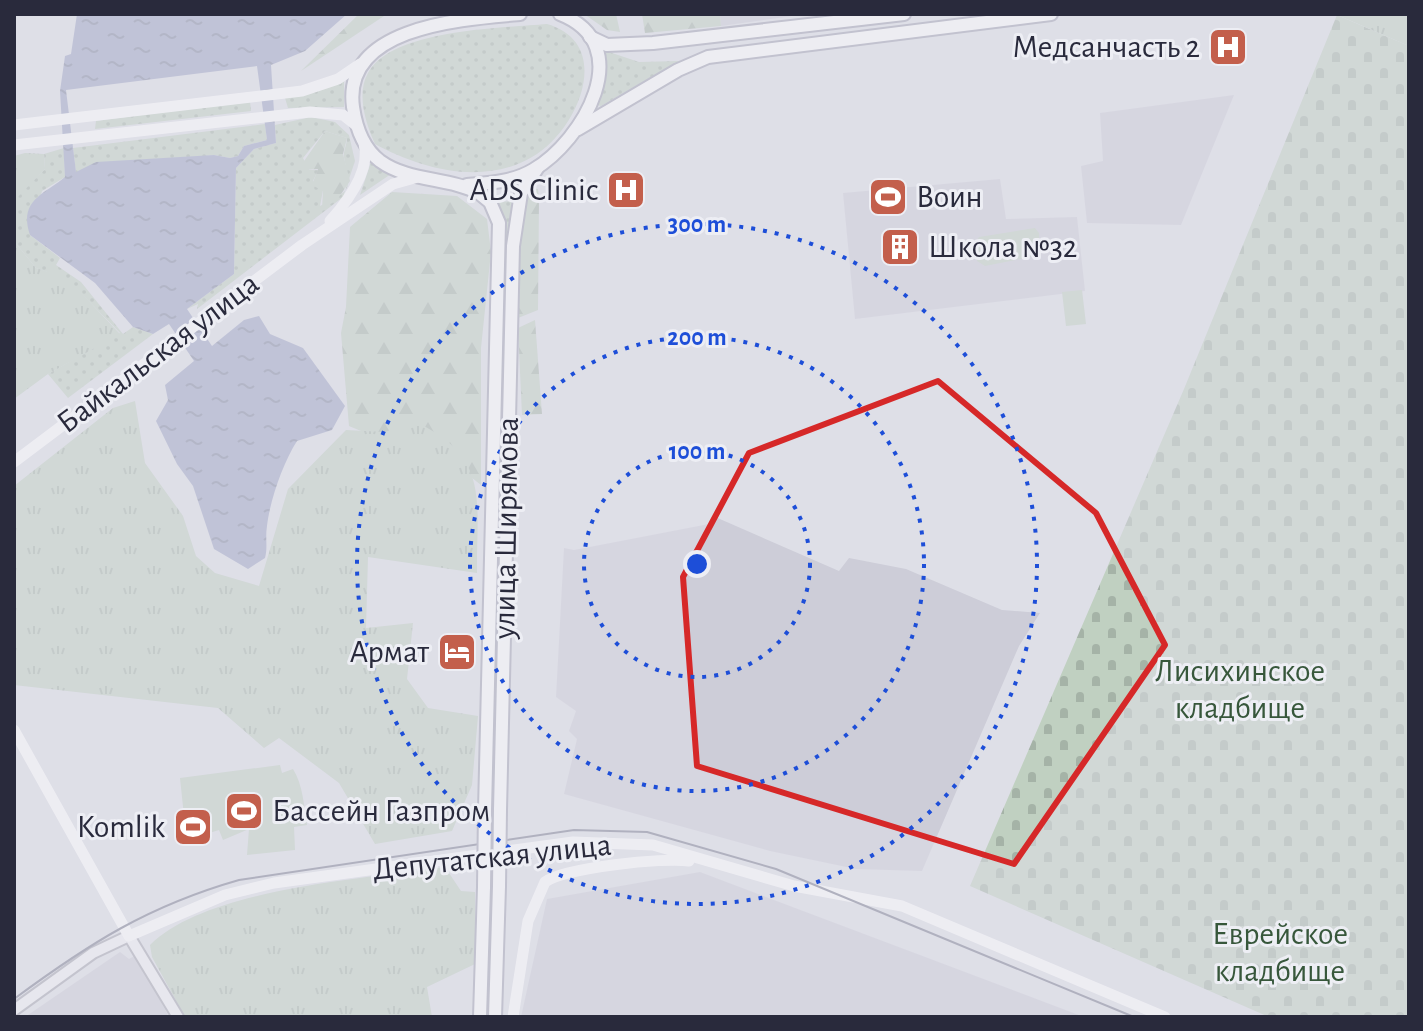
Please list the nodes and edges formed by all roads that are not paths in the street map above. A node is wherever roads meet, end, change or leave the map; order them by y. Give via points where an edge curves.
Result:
1 (461, 14) edge
2 (520, 14) edge
3 (562, 14) edge
4 (904, 14) edge
5 (1051, 14) edge
6 (434, 26) junction
7 (590, 37) junction
8 (360, 64) junction
9 (14, 125) edge
10 (578, 129) junction
11 (358, 130) junction
12 (364, 143) junction
13 (14, 145) edge
14 (538, 167) junction
15 (419, 177) junction
16 (459, 185) junction
17 (302, 245) junction
18 (507, 248) junction
19 (14, 462) edge
20 (14, 730) edge
21 (487, 759) junction
22 (500, 759) junction
23 (603, 841) junction
24 (615, 866) junction
25 (731, 869) junction
26 (129, 936) junction
27 (14, 1010) edge
28 (480, 1011) edge
29 (178, 1017) edge
30 (469, 1017) edge
31 (495, 1017) edge
32 (513, 1017) edge
33 (1165, 1017) edge

1 - 6 main road
2 - 6 main road
3 - 7 main road
4 - 7 main road via 653,43 607,45
5 - 10 main road via 708,57
6 - 8 main road via 383,45
7 - 10 main road via 599,76
8 - 9 main road via 319,86 283,93
8 - 11 main road via 352,93
10 - 14 main road
11 - 12 main road
11 - 13 main road via 350,118 336,113 284,113
12 - 15 main road via 391,168
12 - 17 main road via 365,155 349,197
14 - 16 main road via 508,180
14 - 18 main road via 520,198
15 - 16 main road
15 - 17 main road via 393,184
16 - 18 main road via 482,194 492,206
17 - 19 main road, Байкальская улица
18 - 21 main road, улица Ширямова
18 - 22 main road, улица Ширямова
20 - 26 main road
21 - 22 main road
21 - 28 main road, улица Ширямова, bridge
22 - 31 main road, улица Ширямова, bridge
23 - 24 main road via 626,850 624,860
23 - 25 main road, Депутатская улица via 660,847
23 - 26 main road, Депутатская улица via 249,888
24 - 25 main road via 677,859
24 - 32 main road via 562,874 543,884 528,921
25 - 33 main road, Депутатская улица via 902,906
26 - 27 street, Депутатская улица via 93,953
26 - 29 street
28 - 30 main road

